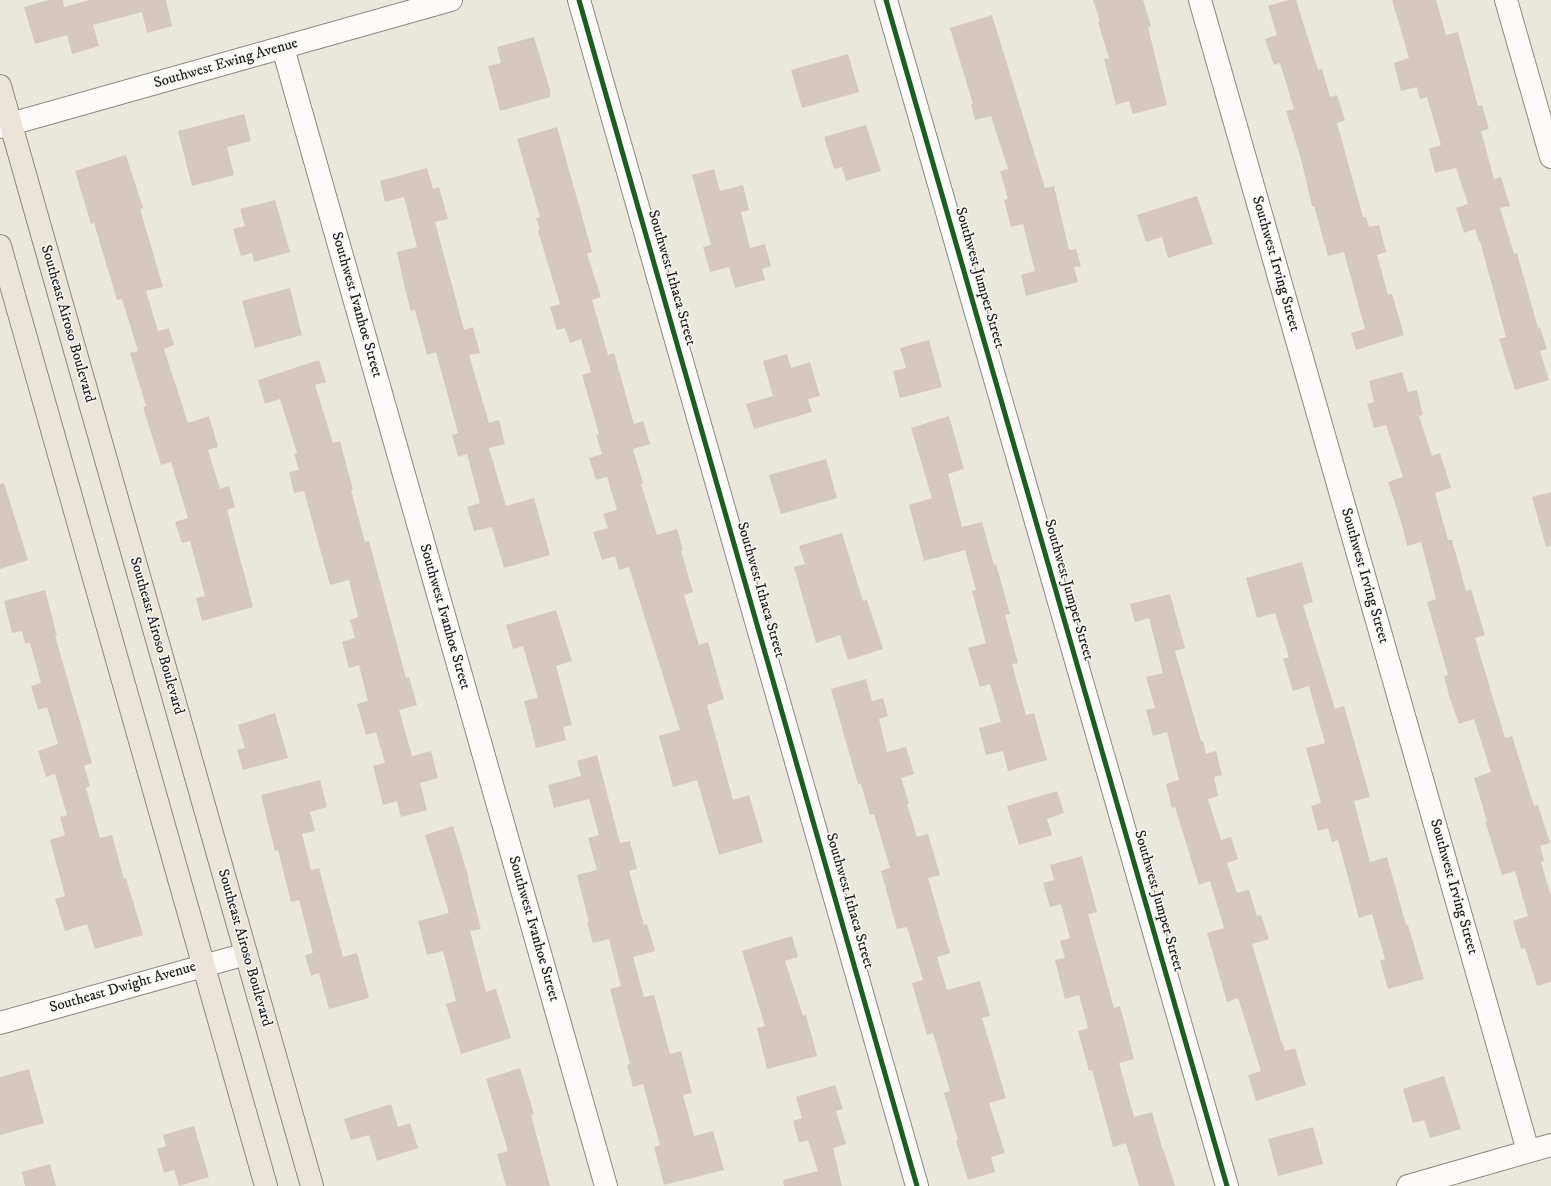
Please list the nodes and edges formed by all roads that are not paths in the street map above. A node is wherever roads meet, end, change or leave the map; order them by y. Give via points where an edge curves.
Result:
1 (451, 0) edge
2 (579, 0) edge
3 (886, 0) edge
4 (1200, 0) edge
5 (1506, 0) edge
6 (283, 48) junction
7 (0, 86) edge
8 (5, 125) edge
9 (1551, 157) edge
10 (0, 246) edge
11 (246, 954) junction
12 (204, 966) junction
13 (0, 1023) edge
14 (1551, 1145) edge
15 (1528, 1151) junction
16 (266, 1186) edge
17 (312, 1186) edge
18 (606, 1186) edge
19 (917, 1186) edge
20 (1227, 1186) edge
21 (1408, 1186) edge

1 - 6 street, Southwest Ewing Avenue
2 - 19 street, Southwest Ithaca Street
3 - 20 street, Southwest Jumper Street
4 - 15 street, Southwest Irving Street
5 - 9 street
6 - 8 street, Southwest Ewing Avenue
6 - 18 street, Southwest Ivanhoe Street
7 - 8 main road, Southeast Airoso Boulevard
8 - 11 main road, Southeast Airoso Boulevard
10 - 12 main road
11 - 12 street, Southeast Dwight Avenue
11 - 17 main road, Southeast Airoso Boulevard
12 - 13 street, Southeast Dwight Avenue
12 - 16 main road
14 - 15 street
15 - 21 street

